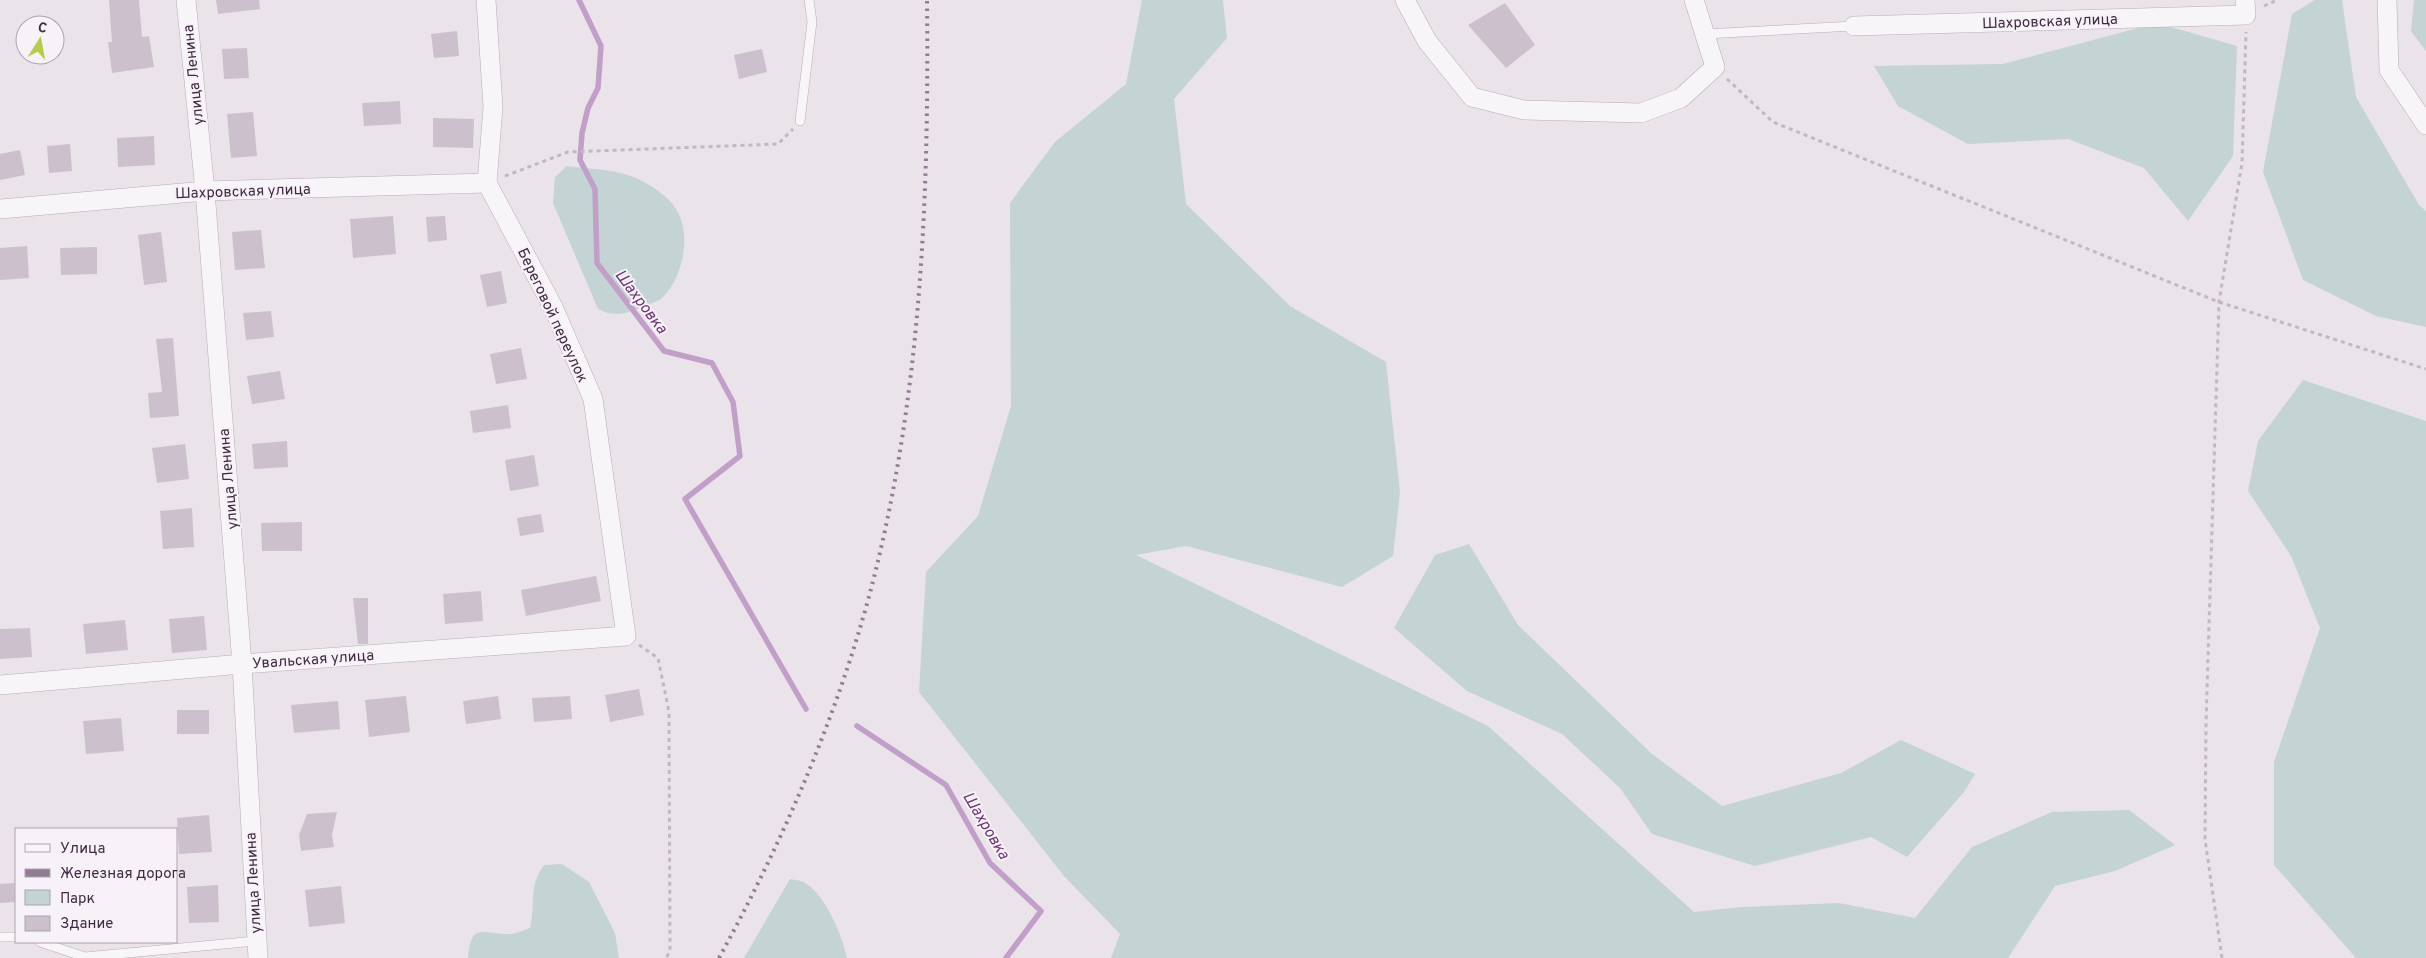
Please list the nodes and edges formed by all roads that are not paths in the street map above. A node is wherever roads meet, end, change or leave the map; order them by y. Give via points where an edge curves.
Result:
1 (186, 0) edge
2 (486, 0) edge
3 (809, 0) edge
4 (1405, 0) edge
5 (1694, 0) edge
6 (2387, 0) edge
7 (2246, 8) edge
8 (1854, 26) joint
9 (1705, 34) junction
10 (800, 121) road end
11 (2426, 125) edge
12 (487, 183) junction
13 (205, 191) junction
14 (0, 209) edge
15 (626, 636) joint
16 (242, 664) junction
17 (0, 685) edge
18 (0, 937) edge
19 (15, 937) edge
20 (43, 943) edge
21 (257, 949) edge

1 - 13 street, улица Ленина
2 - 12 street via 493,107
3 - 10 lane via 812,22
4 - 9 street via 1427,41 1472,97 1524,110 1641,113 1681,98 1715,67
5 - 9 street
6 - 11 street via 2389,70
7 - 8 street, Шахровская улица
8 - 9 lane
12 - 13 street, Шахровская улица
12 - 15 street, Береговой переулок via 553,307 593,399
13 - 14 street, Шахровская улица
13 - 16 street, улица Ленина
15 - 16 street, Увальская улица
16 - 17 street, Увальская улица
16 - 21 street, улица Ленина
18 - 19 lane
20 - 21 lane via 85,957

